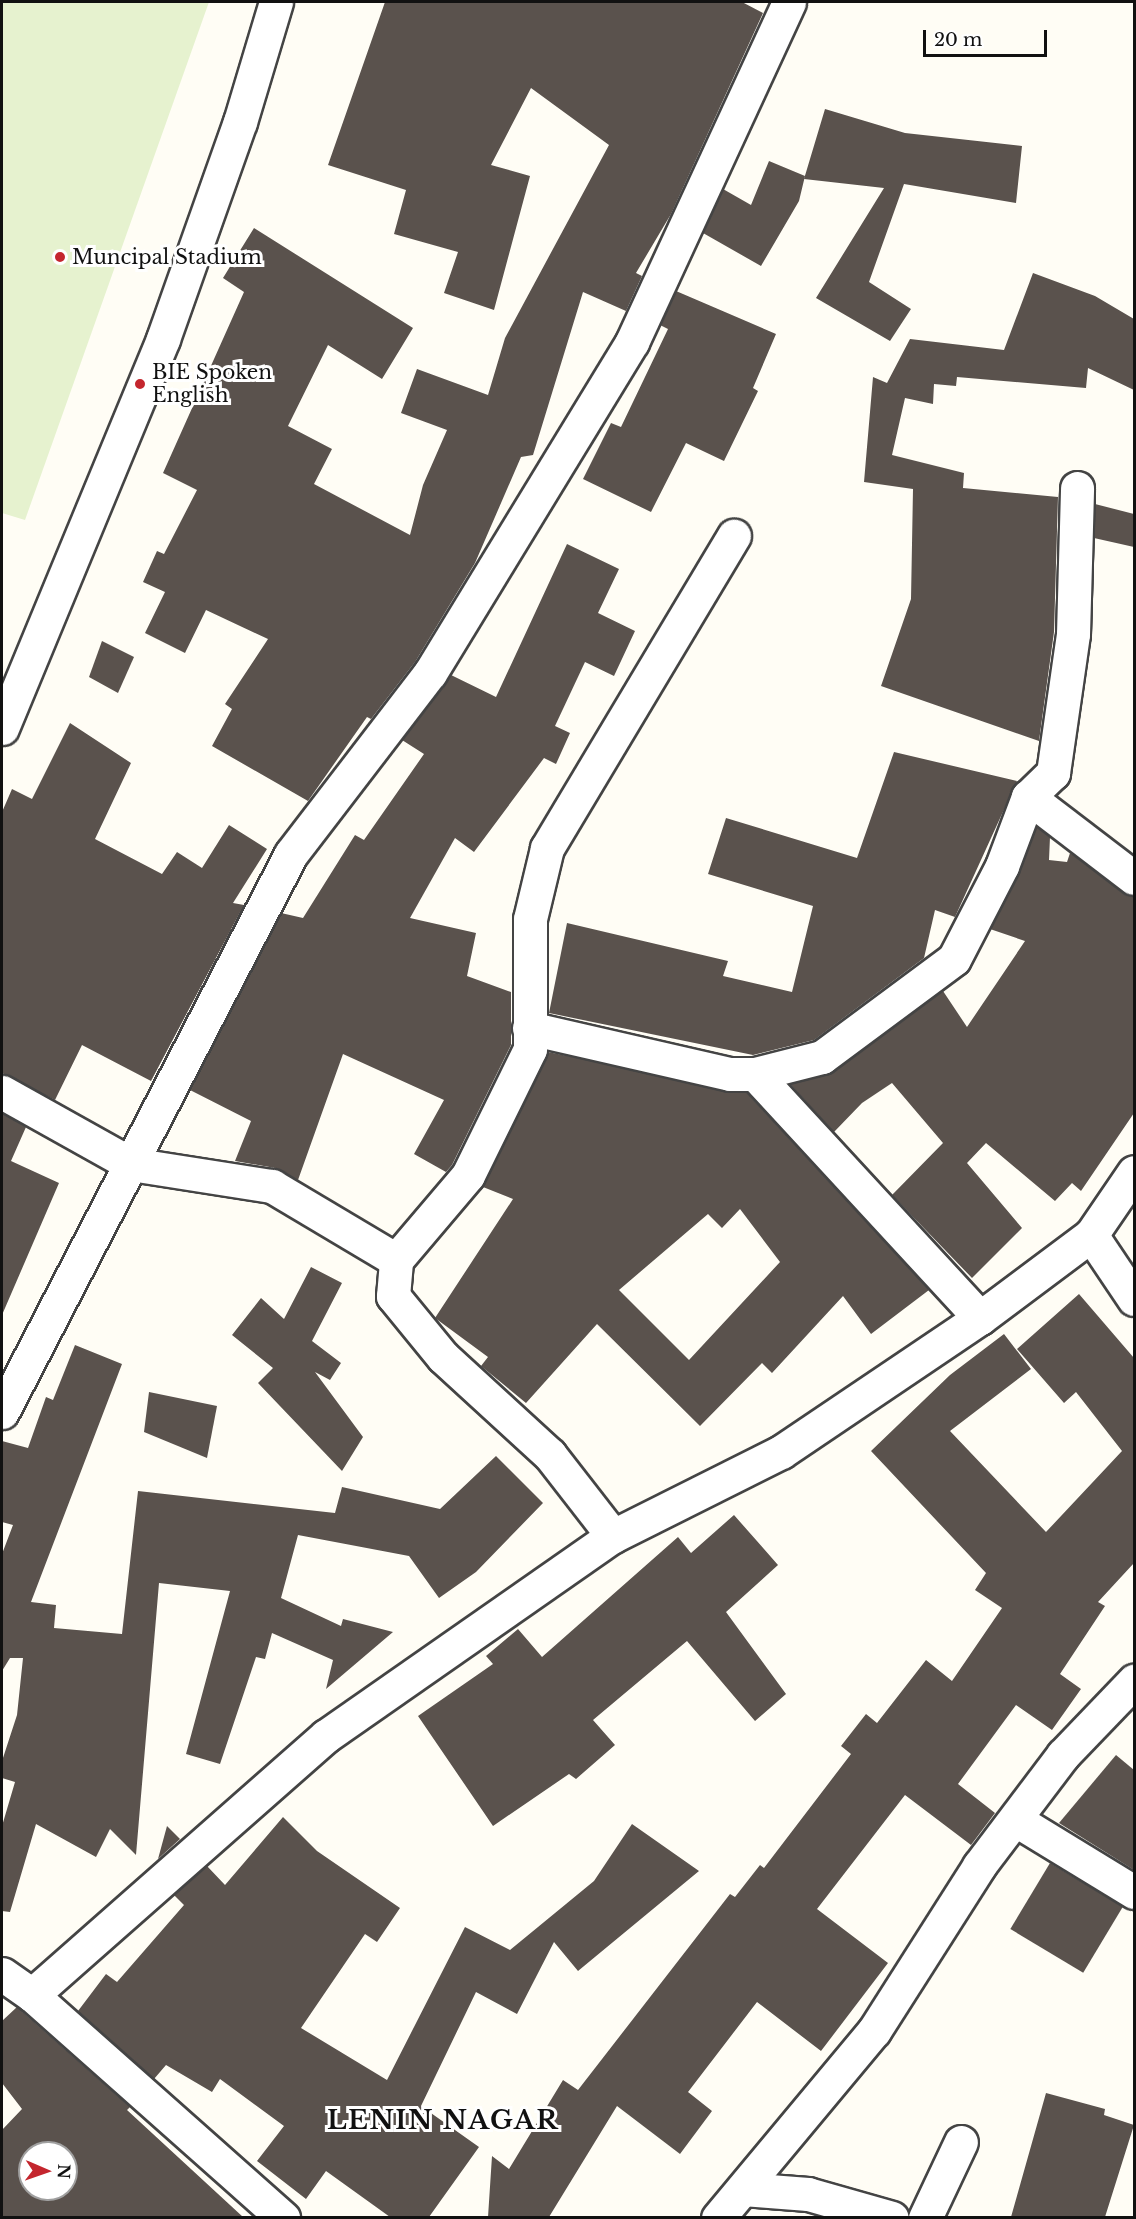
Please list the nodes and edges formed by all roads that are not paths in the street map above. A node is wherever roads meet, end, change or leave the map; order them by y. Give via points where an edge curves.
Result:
1 (276, 2) edge
2 (789, 2) edge
3 (1077, 488) dead end
4 (734, 536) dead end
5 (2, 728) edge
6 (1028, 797) junction
7 (1134, 878) edge
8 (529, 1028) junction
9 (755, 1074) junction
10 (2, 1092) edge
11 (131, 1164) junction
12 (1134, 1172) edge
13 (1091, 1235) junction
14 (396, 1260) junction
15 (1134, 1299) edge
16 (980, 1318) junction
17 (2, 1412) edge
18 (613, 1536) junction
19 (1134, 1681) edge
20 (1016, 1820) junction
21 (1134, 1892) edge
22 (2, 1974) edge
23 (32, 1995) junction
24 (960, 2142) dead end
25 (743, 2189) junction
26 (851, 2211) edge
27 (283, 2217) edge
28 (718, 2217) edge
29 (892, 2217) edge
30 (925, 2217) edge

1 - 5 street via 240,122 163,339
2 - 11 street via 632,342 430,673 291,854
3 - 6 street via 1072,634 1063,713 1053,773
4 - 8 street via 547,848 530,919
6 - 7 street
6 - 9 street via 1002,866 954,959 822,1057
8 - 9 street via 730,1074
8 - 14 street via 530,1049 468,1175
9 - 16 street
10 - 11 street
11 - 14 street via 272,1186
11 - 17 street
12 - 13 street
13 - 15 street
13 - 16 street
14 - 18 street via 393,1296 443,1357 550,1455
16 - 18 street via 781,1452
18 - 23 street via 326,1736
19 - 20 street via 1063,1755
20 - 21 street
20 - 25 street via 941,1922 874,2031
22 - 23 street
23 - 27 street
24 - 30 street
25 - 26 street
25 - 28 street
26 - 29 street

